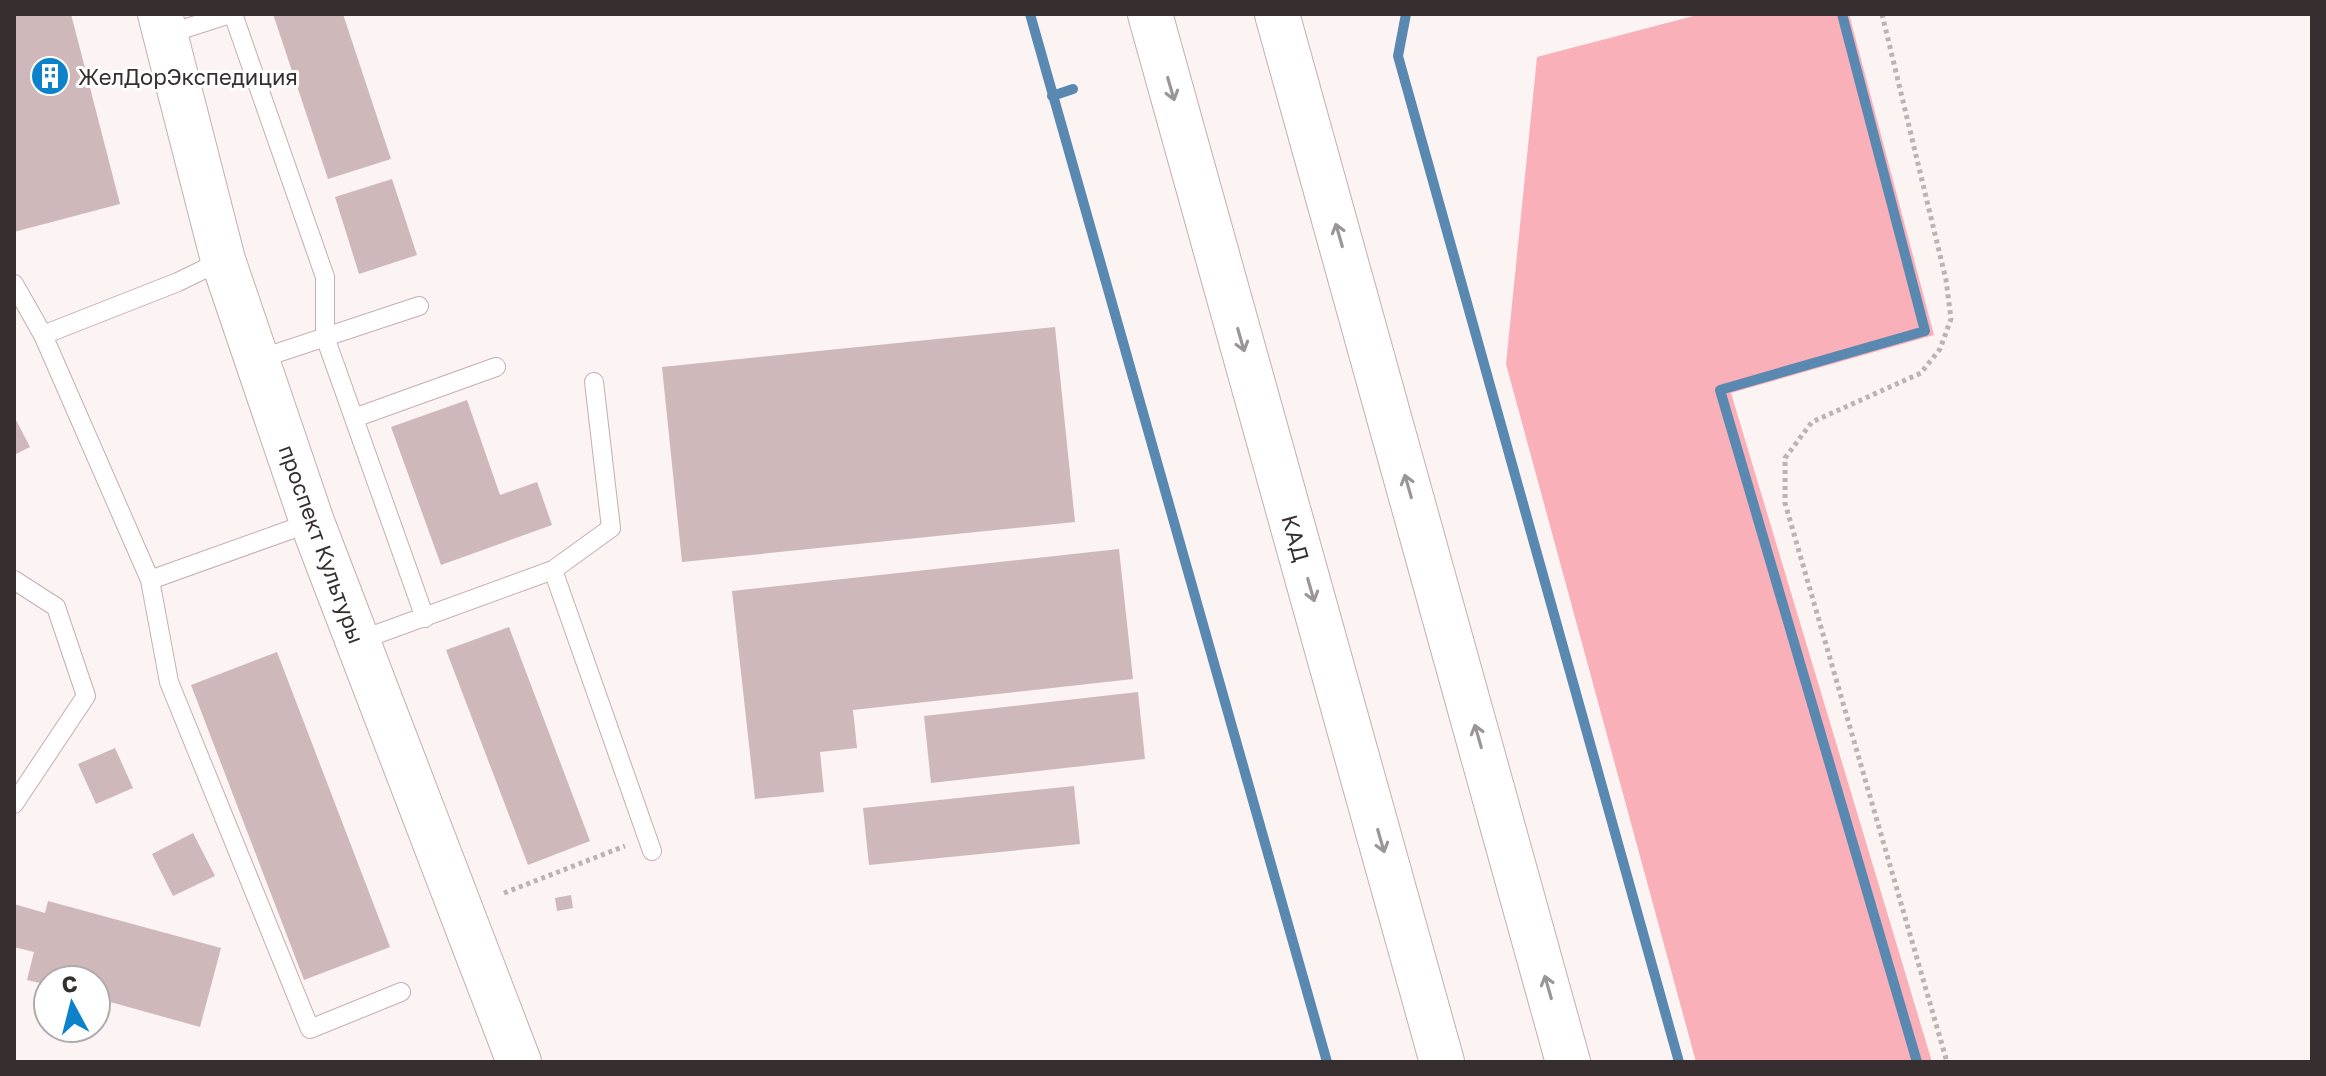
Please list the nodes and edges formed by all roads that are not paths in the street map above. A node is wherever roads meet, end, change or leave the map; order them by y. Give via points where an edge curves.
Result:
1 (231, 14) edge
2 (1150, 14) edge
3 (1277, 14) edge
4 (163, 24) edge
5 (223, 260) junction
6 (14, 284) edge
7 (419, 306) dead end
8 (43, 335) junction
9 (325, 337) junction
10 (256, 360) junction
11 (496, 367) dead end
12 (594, 382) dead end
13 (354, 418) junction
14 (312, 522) junction
15 (553, 570) junction
16 (14, 580) edge
17 (150, 580) junction
18 (425, 618) junction
19 (358, 641) junction
20 (14, 804) edge
21 (650, 844) road end
22 (401, 992) dead end
23 (519, 1062) edge
24 (1442, 1062) edge
25 (1568, 1062) edge

1 - 4 lane
1 - 9 lane via 325,277
2 -> 24 main road, КАД
25 -> 3 main road
4 - 5 main road, проспект Культуры
5 - 8 lane
5 - 10 main road, проспект Культуры
6 - 8 lane
7 - 9 lane
8 - 17 lane
9 - 10 lane
9 - 13 lane
10 - 14 main road, проспект Культуры
11 - 13 lane
12 - 15 lane via 611,528
13 - 18 lane
14 - 17 lane
14 - 19 main road, проспект Культуры
15 - 18 lane
15 - 21 lane
16 - 20 lane via 56,607 86,696
17 - 22 lane via 169,682 310,1029
18 - 19 lane
19 - 23 main road, проспект Культуры

